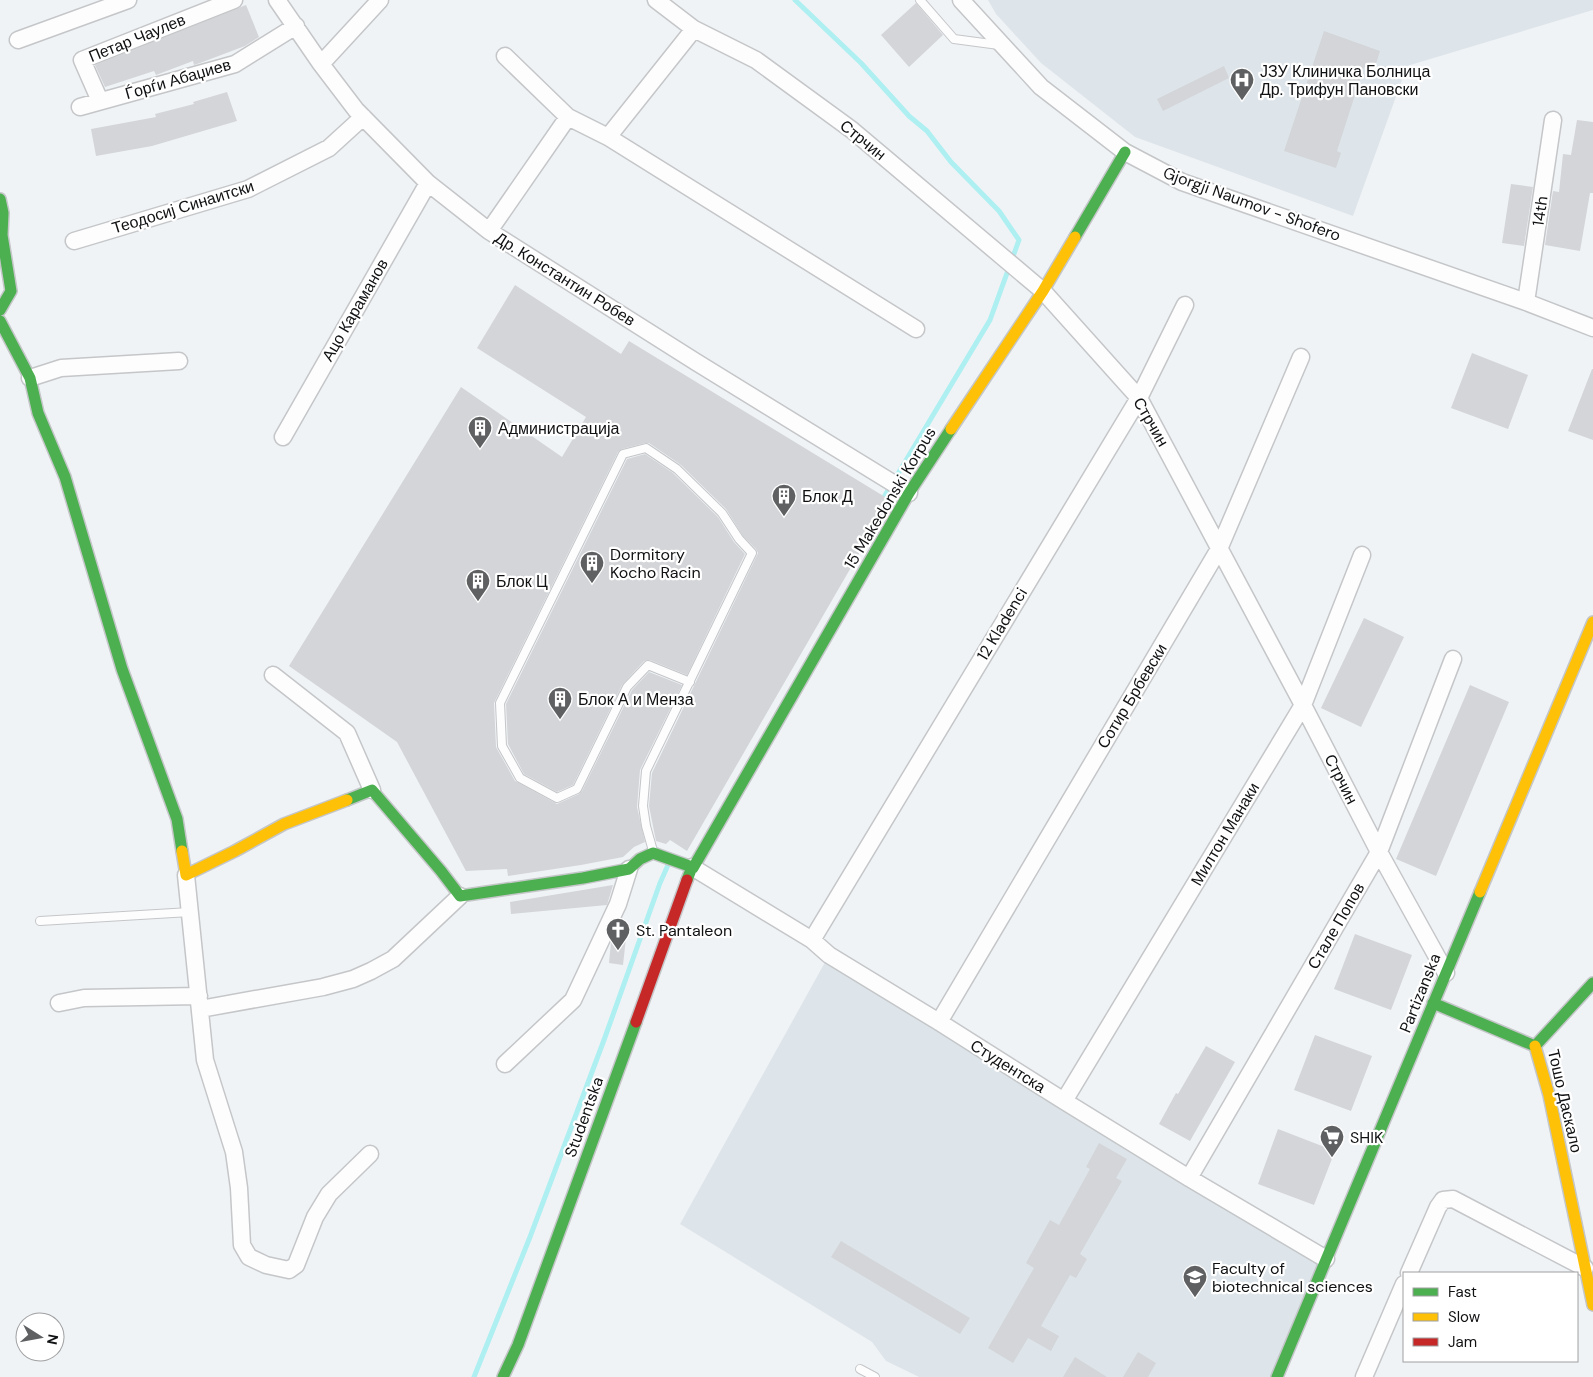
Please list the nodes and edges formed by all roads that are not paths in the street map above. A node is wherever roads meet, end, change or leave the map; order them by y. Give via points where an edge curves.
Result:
1 (128, 0) edge
2 (234, 0) edge
3 (277, 0) edge
4 (380, 0) edge
5 (656, 0) edge
6 (920, 0) edge
7 (961, 0) edge
8 (296, 26) junction
9 (694, 29) junction
10 (18, 40) dead end
11 (1004, 45) junction
12 (505, 56) dead end
13 (322, 64) junction
14 (100, 101) junction
15 (80, 107) dead end
16 (363, 117) junction
17 (568, 117) junction
18 (1553, 120) dead end
19 (608, 137) junction
20 (1125, 152) junction
21 (428, 183) junction
22 (0, 199) edge
23 (489, 231) junction
24 (74, 240) dead end
25 (1043, 291) junction
26 (1526, 302) junction
27 (1185, 305) dead end
28 (0, 310) edge
29 (0, 321) edge
30 (1593, 328) edge
31 (916, 329) dead end
32 (1301, 357) dead end
33 (179, 361) dead end
34 (30, 378) junction
35 (1139, 398) junction
36 (283, 437) dead end
37 (909, 493) junction
38 (1219, 548) junction
39 (1362, 555) dead end
40 (1593, 622) edge
41 (1453, 659) dead end
42 (273, 675) dead end
43 (690, 682) junction
44 (1302, 705) junction
45 (372, 790) junction
46 (1379, 852) junction
47 (654, 853) junction
48 (692, 867) junction
49 (629, 869) junction
50 (186, 875) junction
51 (460, 896) junction
52 (190, 912) junction
53 (40, 921) dead end
54 (812, 940) junction
55 (1446, 973) junction
56 (1593, 983) edge
57 (200, 1002) junction
58 (59, 1003) dead end
59 (1434, 1003) junction
60 (939, 1022) junction
61 (1535, 1046) junction
62 (505, 1064) dead end
63 (1064, 1101) junction
64 (370, 1154) dead end
65 (1189, 1178) junction
66 (1326, 1259) junction
67 (1585, 1268) junction
68 (1409, 1272) edge
69 (1403, 1286) edge
70 (1593, 1306) edge
71 (860, 1369) dead end
72 (503, 1377) edge
73 (875, 1377) edge
74 (1277, 1377) edge
75 (1364, 1377) edge

1 - 10 street
2 - 14 street, Петар Чаулев via 82,60
3 - 8 street, Др. Константин Робев
4 - 13 street
5 - 9 street, Стрчин
6 - 11 lane via 954,39
7 - 11 street, Gjorgji Naumov - Shofero
8 - 13 street, Др. Константин Робев
8 - 14 street, Ѓорѓи Абаџиев via 235,64
9 - 19 street
9 - 25 street, Стрчин via 756,60 852,130
11 - 20 street, Gjorgji Naumov - Shofero via 1041,87
12 - 17 street
13 - 16 street, Др. Константин Робев
14 - 15 street, Ѓорѓи Абаџиев
16 - 21 street, Др. Константин Робев
16 - 24 street, Теодосиј Синаитски via 329,148 248,189
17 - 19 street
17 - 23 street
18 - 26 street, 14th
19 - 31 street
20 - 25 street, 15 Makedonski Korpus
20 - 26 street, Gjorgji Naumov - Shofero via 1182,182
21 - 23 street, Др. Константин Робев
21 - 36 street, Ацо Караманов
22 - 28 street via 11,291
23 - 37 street, Др. Константин Робев
25 - 35 street, Стрчин
25 - 37 street, 15 Makedonski Korpus
26 - 30 street, Gjorgji Naumov - Shofero
27 - 35 street, 12 Kladenci
29 - 34 street
32 - 38 street, Сотир Брбевски
33 - 34 street via 61,368
34 - 50 street via 38,414 65,477 122,669 177,818
35 - 38 street, Стрчин
35 - 54 street, 12 Kladenci
37 - 48 street, 15 Makedonski Korpus
38 - 44 street, Стрчин
38 - 60 street, Сотир Брбевски
39 - 44 street, Милтон Манаки
40 - 55 street, Partizanska
41 - 46 street, Стале Попов
42 - 45 street via 347,733
43 - 43 lane via 648,665 627,687 577,789 557,798 520,778 502,746 500,703 623,454 646,448 676,469 722,513 752,553
43 - 47 lane via 646,771 643,806
44 - 46 street, Стрчин
44 - 63 street, Милтон Манаки
45 - 50 street via 284,824
45 - 51 street
46 - 55 street, Стрчин
46 - 65 street, Стале Попов
47 - 48 street
47 - 49 street
48 - 54 street, Студентска
48 - 72 street, Studentska via 518,1345
49 - 51 street
49 - 62 street via 618,904 573,1000
50 - 52 street
51 - 57 street via 393,958 353,979 323,987
52 - 53 lane
52 - 57 street
54 - 60 street, Студентска via 829,955
55 - 59 street, Partizanska
56 - 61 street, Тошо Даскало
57 - 58 street via 84,998
57 - 64 street via 205,1060 234,1152 242,1245 249,1257 280,1269 289,1270 296,1265 315,1217 329,1194
59 - 61 street
59 - 66 street, Partizanska
60 - 63 street, Студентска
61 - 67 street, Тошо Даскало via 1549,1095
63 - 65 street, Студентска
65 - 66 street, Студентска
66 - 74 street, Partizanska
67 - 68 street via 1453,1199 1443,1200 1438,1207
67 - 70 street, Тошо Даскало
69 - 75 street
71 - 73 lane

